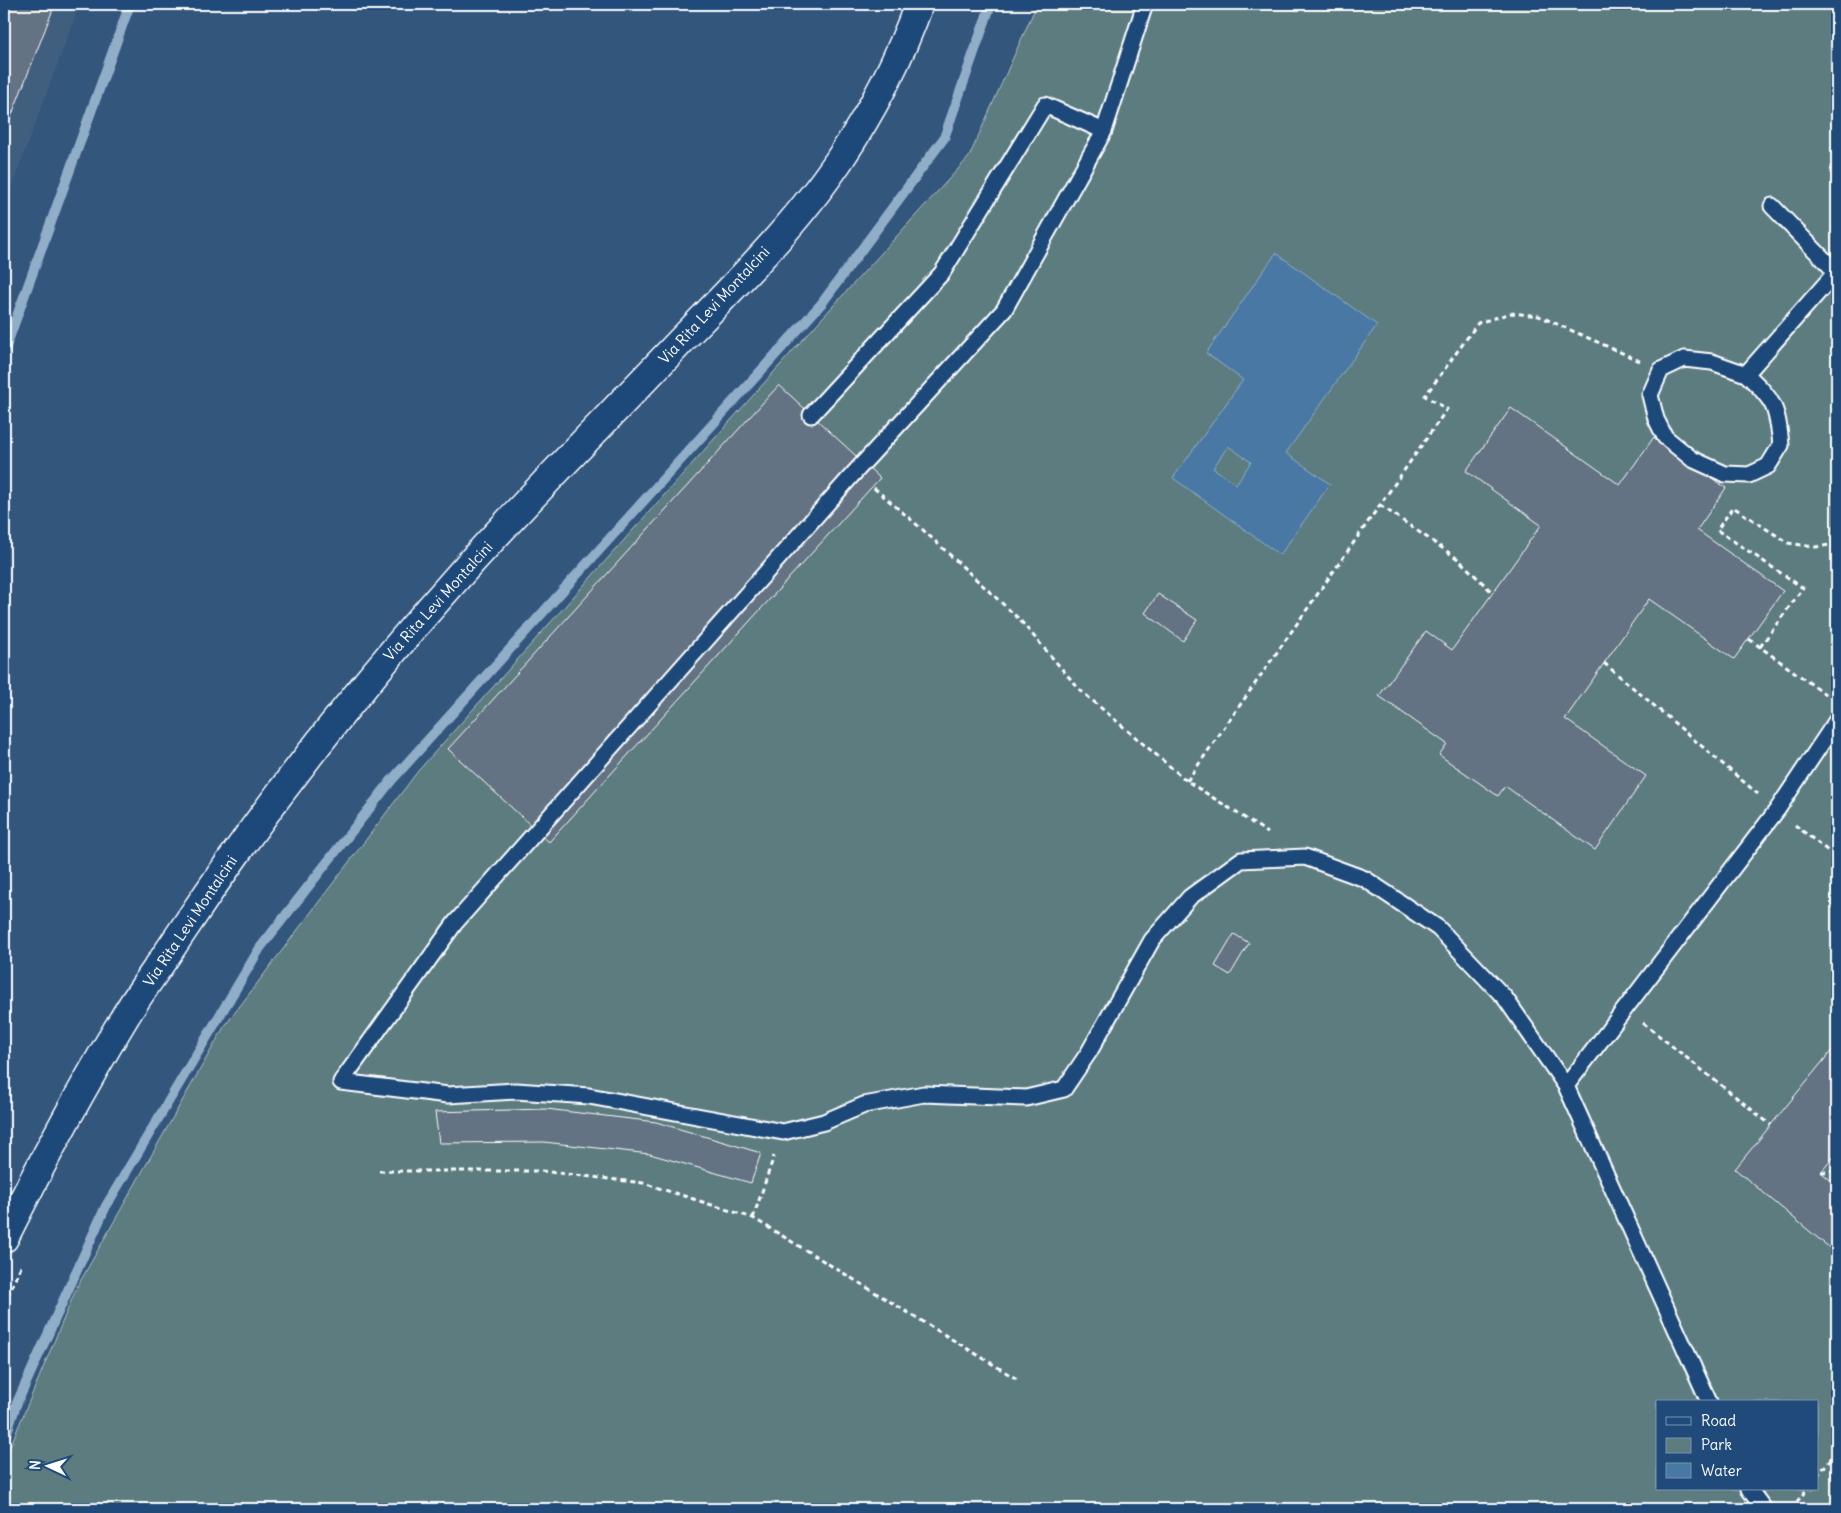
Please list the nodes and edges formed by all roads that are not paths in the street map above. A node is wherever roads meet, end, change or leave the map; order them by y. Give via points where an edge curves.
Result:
1 (919, 4) edge
2 (1146, 4) edge
3 (1104, 131) junction
4 (1772, 206) dead end
5 (1837, 271) edge
6 (1746, 374) junction
7 (811, 415) dead end
8 (1837, 720) edge
9 (1566, 1086) junction
10 (4, 1238) edge
11 (1708, 1400) edge
12 (1750, 1490) edge
13 (1764, 1509) edge

1 - 10 street, Via Rita Levi Montalcini via 904,44 875,101 837,163 792,222 457,577 390,654 219,874 125,1017 49,1148
2 - 3 lane
3 - 7 lane via 1045,105 942,273
3 - 9 lane via 1004,310 855,472 455,923 341,1082 448,1095 516,1091 589,1096 783,1132 824,1122 864,1105 924,1094 1026,1098 1064,1089 1089,1052 1152,940 1190,896 1240,860 1305,857 1366,879 1438,928 1505,998
4 - 5 lane
5 - 6 lane
6 - 6 lane via 1712,362 1684,359 1661,370 1650,395 1665,438 1692,459 1725,474 1749,475 1768,466 1781,445 1775,407
8 - 9 lane via 1777,810
9 - 11 lane
12 - 13 lane

